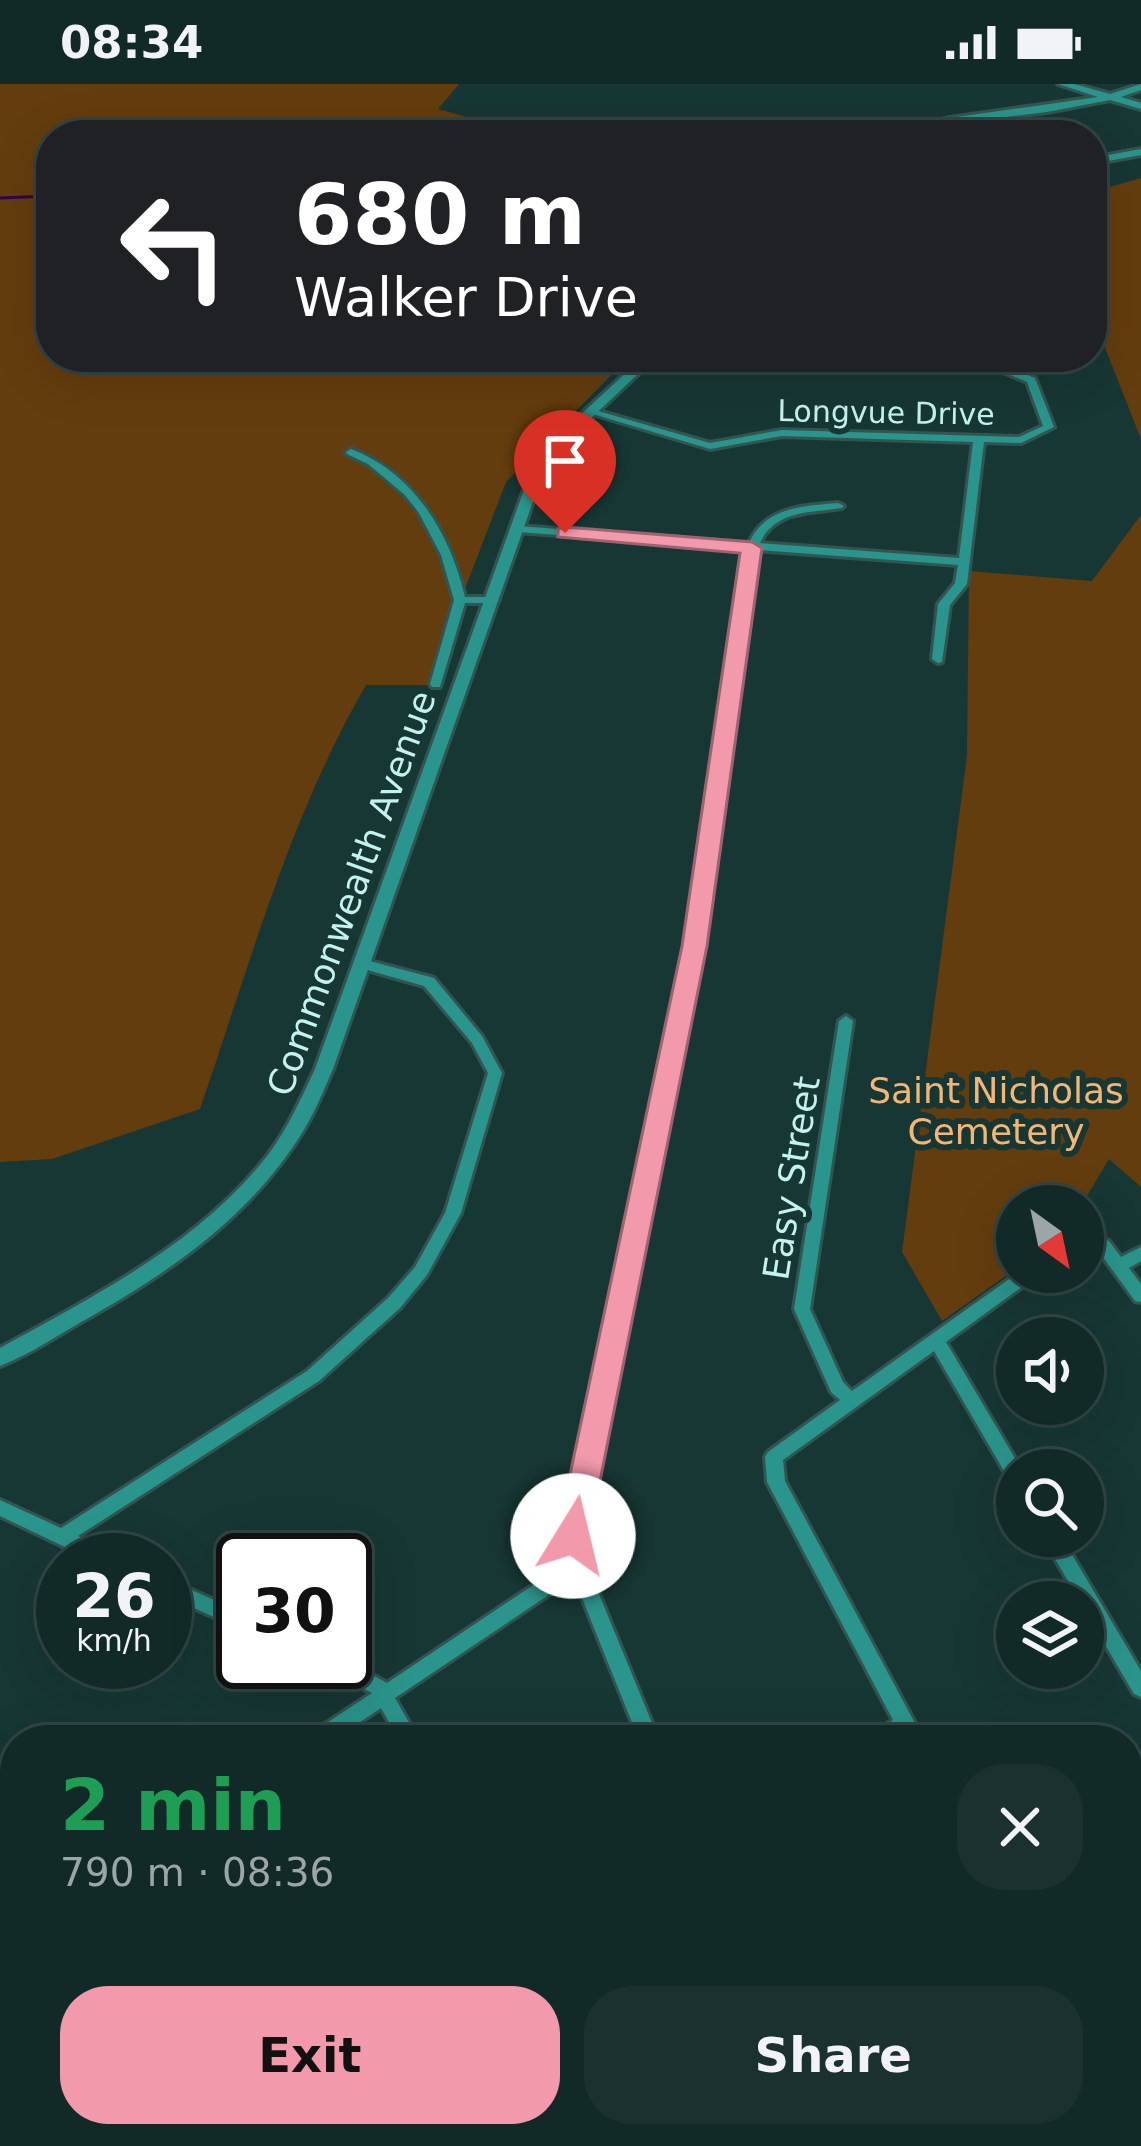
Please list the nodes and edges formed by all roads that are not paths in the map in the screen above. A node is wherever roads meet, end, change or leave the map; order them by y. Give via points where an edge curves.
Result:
1 (1064, 84) edge
2 (1141, 87) edge
3 (1116, 100) junction
4 (1141, 103) edge
5 (954, 120) edge
6 (1141, 152) edge
7 (1107, 158) edge
8 (634, 372) edge
9 (1010, 372) edge
10 (591, 412) junction
11 (979, 440) junction
12 (351, 452) dead end
13 (838, 506) dead end
14 (518, 530) junction
15 (752, 548) junction
16 (965, 562) junction
17 (460, 599) junction
18 (493, 600) junction
19 (938, 659) dead end
20 (436, 684) dead end
21 (362, 964) junction
22 (846, 1021) dead end
23 (1104, 1246) edge
24 (1141, 1253) edge
25 (1120, 1265) junction
26 (1003, 1293) edge
27 (1141, 1296) edge
28 (937, 1342) junction
29 (0, 1358) edge
30 (852, 1402) junction
31 (1000, 1449) edge
32 (0, 1508) edge
33 (53, 1533) edge
34 (68, 1533) edge
35 (1064, 1557) edge
36 (578, 1565) junction
37 (372, 1686) edge
38 (1141, 1688) edge
39 (386, 1694) junction
40 (340, 1725) edge
41 (402, 1725) edge
42 (643, 1725) edge
43 (905, 1725) edge

1 - 3 street
2 - 3 street
3 - 4 street
3 - 5 street
6 - 7 street
8 - 10 street, Commonwealth Avenue
9 - 11 street, Longvue Drive via 1031,380 1048,416 1042,434
10 - 11 street, Longvue Drive via 710,446 782,433
10 - 14 street, Commonwealth Avenue via 536,476
11 - 16 street
12 - 17 street via 369,458 417,505 451,559
13 - 15 street via 772,518 757,529
14 - 15 street
14 - 18 street, Commonwealth Avenue
15 - 16 street
15 - 36 street via 694,946 574,1511
16 - 19 street via 962,584 944,604
17 - 18 street
17 - 20 street
18 - 21 street, Commonwealth Avenue
21 - 29 street, Commonwealth Avenue via 304,1120 258,1186 179,1252
21 - 34 street via 429,982 495,1073 445,1233 410,1286 332,1362
22 - 30 street, Easy Street via 802,1309 837,1387
23 - 25 street
24 - 25 street
25 - 27 street
26 - 28 street
28 - 30 street
28 - 31 street
30 - 43 street via 774,1457 776,1482
32 - 33 street
35 - 38 street
36 - 39 street
36 - 42 street
37 - 39 street
39 - 40 street
39 - 41 street

